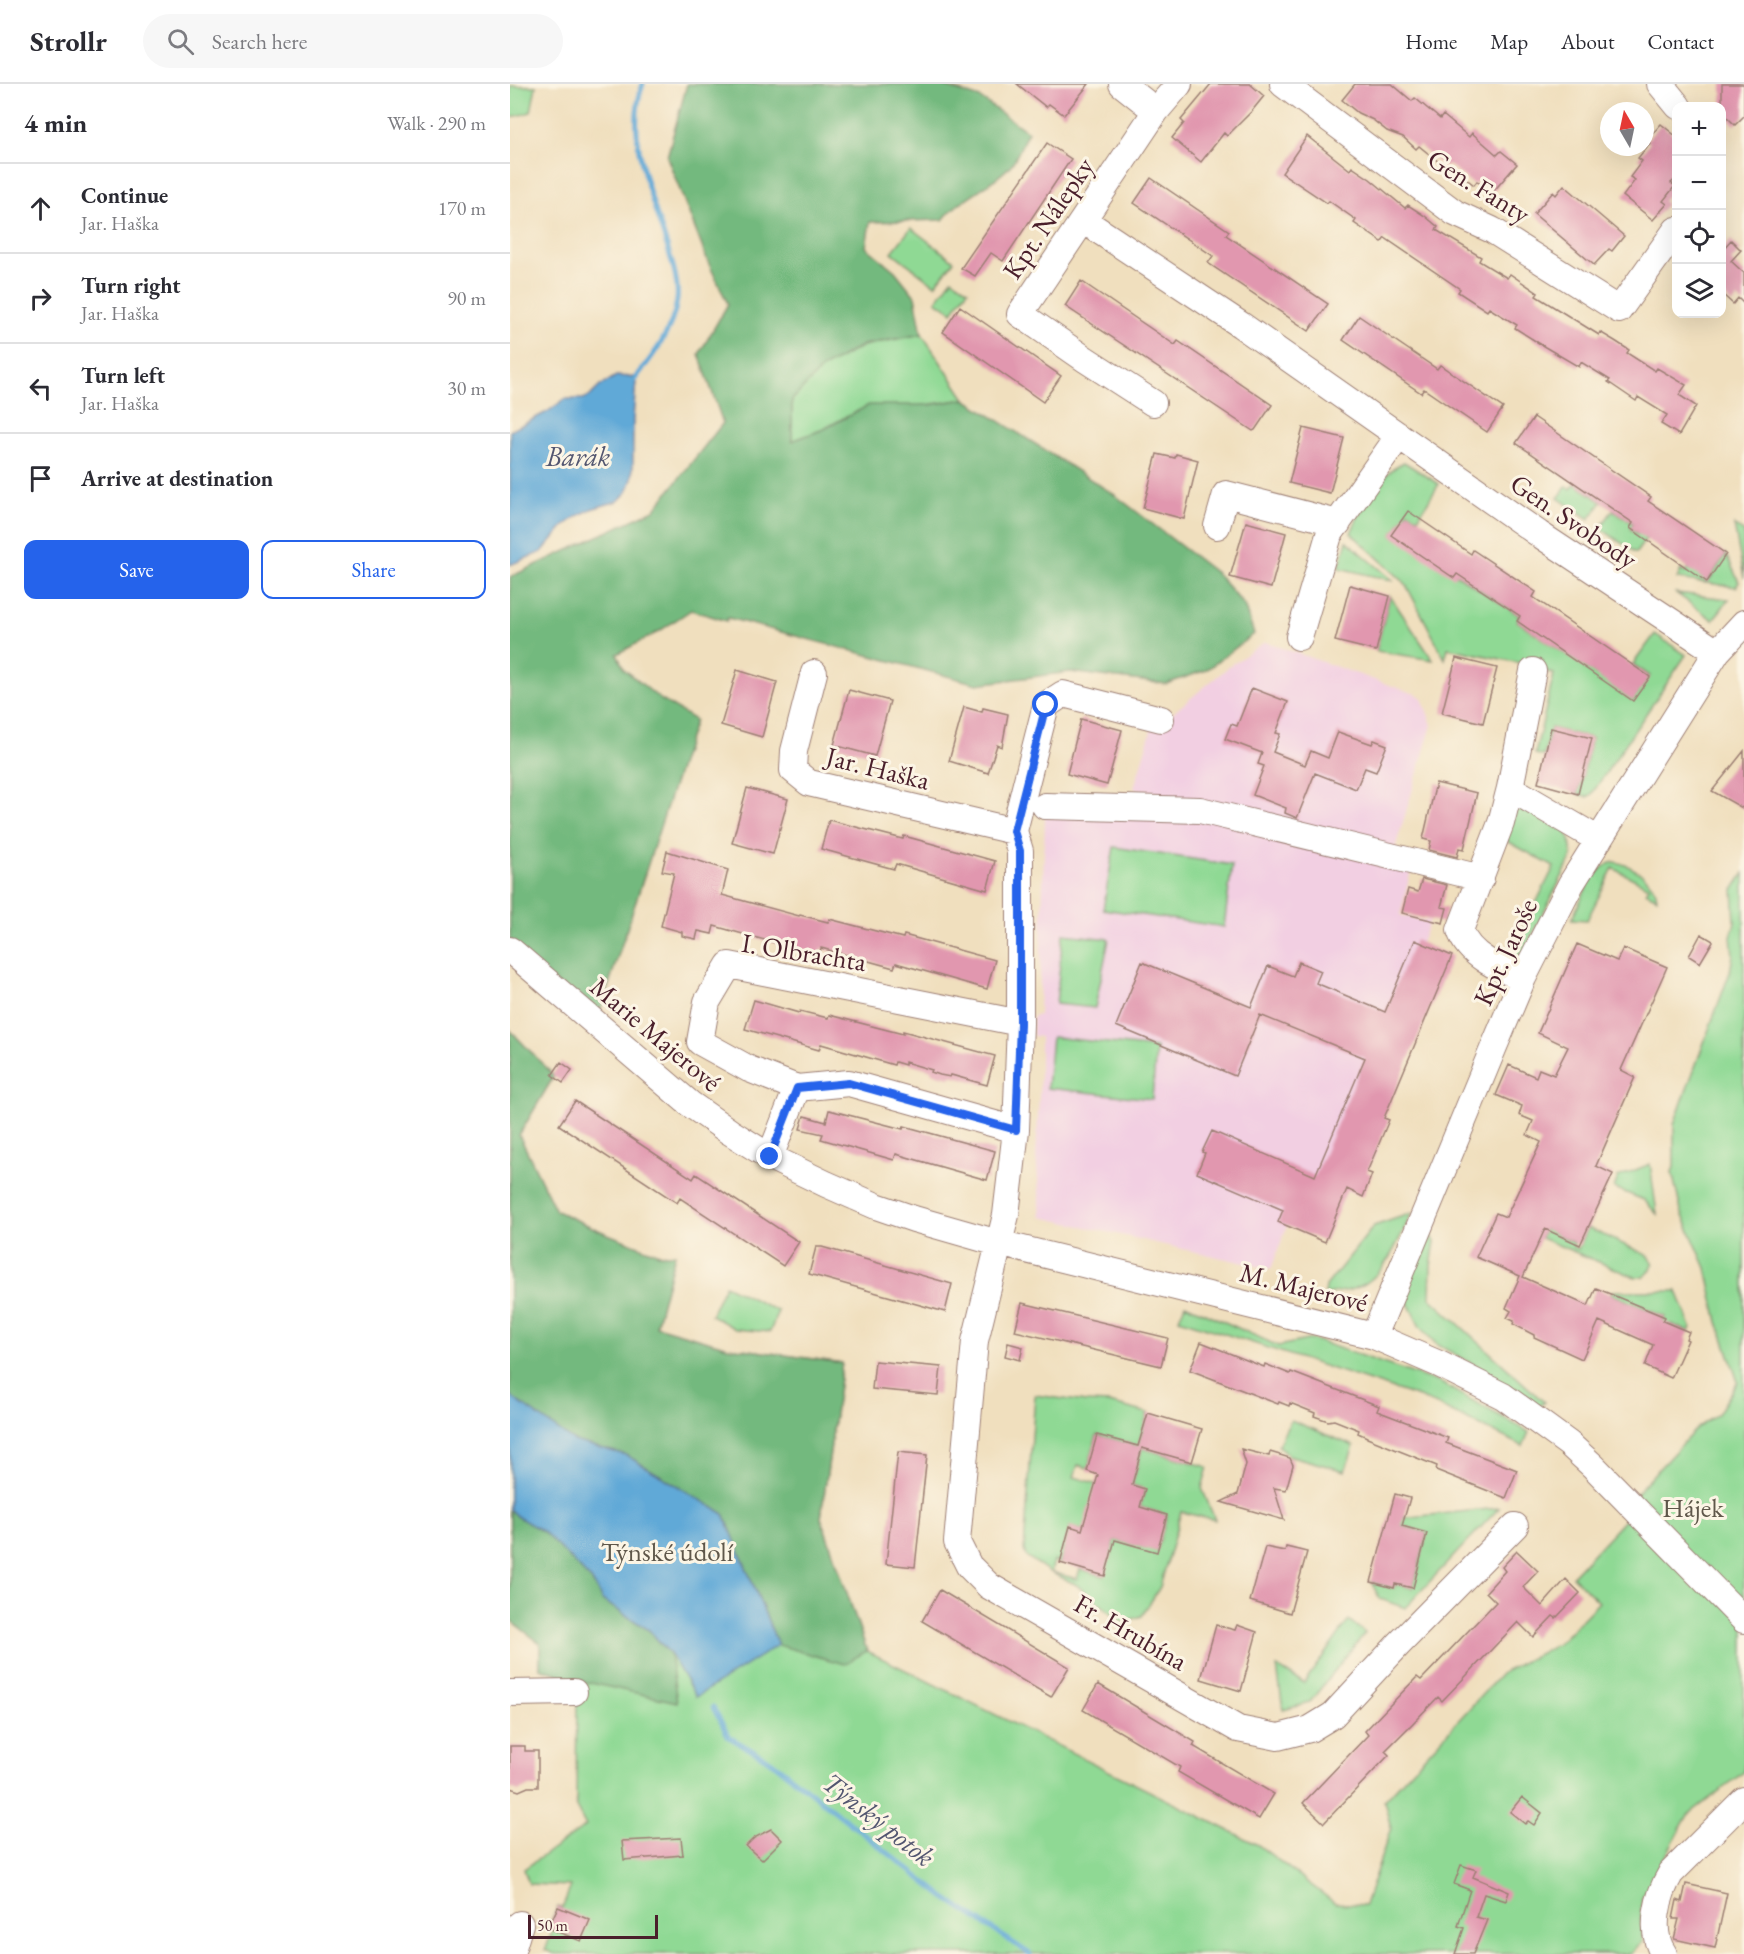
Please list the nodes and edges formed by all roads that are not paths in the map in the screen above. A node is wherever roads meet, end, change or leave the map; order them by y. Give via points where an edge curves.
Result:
1 (1122, 84) edge
2 (1179, 84) edge
3 (1283, 84) edge
4 (1660, 84) edge
5 (1675, 102) edge
6 (1156, 111) junction
7 (1083, 220) junction
8 (1672, 237) edge
9 (1153, 403) dead end
10 (1398, 437) junction
11 (1338, 523) junction
12 (1217, 526) dead end
13 (1744, 623) edge
14 (1299, 637) dead end
15 (1717, 652) junction
16 (1533, 671) dead end
17 (814, 674) dead end
18 (1161, 719) dead end
19 (1510, 788) junction
20 (1045, 806) dead end
21 (1014, 831) junction
22 (1599, 840) junction
23 (1481, 878) junction
24 (510, 950) edge
25 (1523, 978) junction
26 (1020, 1023) junction
27 (797, 1088) junction
28 (1016, 1130) junction
29 (770, 1157) junction
30 (998, 1243) junction
31 (1374, 1336) junction
32 (1515, 1526) dead end
33 (1744, 1620) edge
34 (574, 1692) dead end
35 (510, 1693) edge
36 (1744, 1800) edge
37 (520, 1924) dead end
38 (511, 1954) edge
39 (1664, 1954) edge

1 - 6 street
2 - 6 street, Kpt. Nálepky
3 - 8 street, Gen. Fanty via 1455,213 1492,230 1619,310
4 - 5 street
6 - 7 street, Kpt. Nálepky
7 - 9 street, Kpt. Nálepky via 1020,314
7 - 10 street, Gen. Svobody
10 - 11 street
10 - 15 street, Gen. Svobody
11 - 12 street via 1226,494
11 - 14 street via 1329,535
13 - 15 street, Kpt. Jaroše
15 - 22 street, Kpt. Jaroše
16 - 19 street
17 - 21 street, Jar. Haška via 794,751 793,770 809,783
18 - 21 street via 1064,694 1046,705
19 - 22 street
19 - 23 street
20 - 23 street via 1200,810
21 - 26 street via 1020,851
22 - 25 street, Kpt. Jaroše via 1571,884
23 - 25 street via 1460,930 1464,942 1475,953
24 - 29 street, Marie Majerové via 690,1104
25 - 31 street, Kpt. Jaroše
26 - 27 street, I. Olbrachta via 729,965 707,1002 700,1042 749,1069
26 - 28 street
27 - 28 street via 849,1083
27 - 29 street
28 - 30 street via 1006,1215
29 - 30 street, M. Majerové via 876,1206
30 - 31 street, M. Majerové
30 - 32 street, Fr. Hrubína via 975,1341 957,1542 969,1566 989,1586 1208,1713 1238,1729 1278,1737 1310,1729 1333,1715
31 - 33 street, M. Majerové via 1503,1395 1569,1444
34 - 35 street
36 - 39 street via 1671,1873 1662,1887 1655,1931
37 - 38 street

